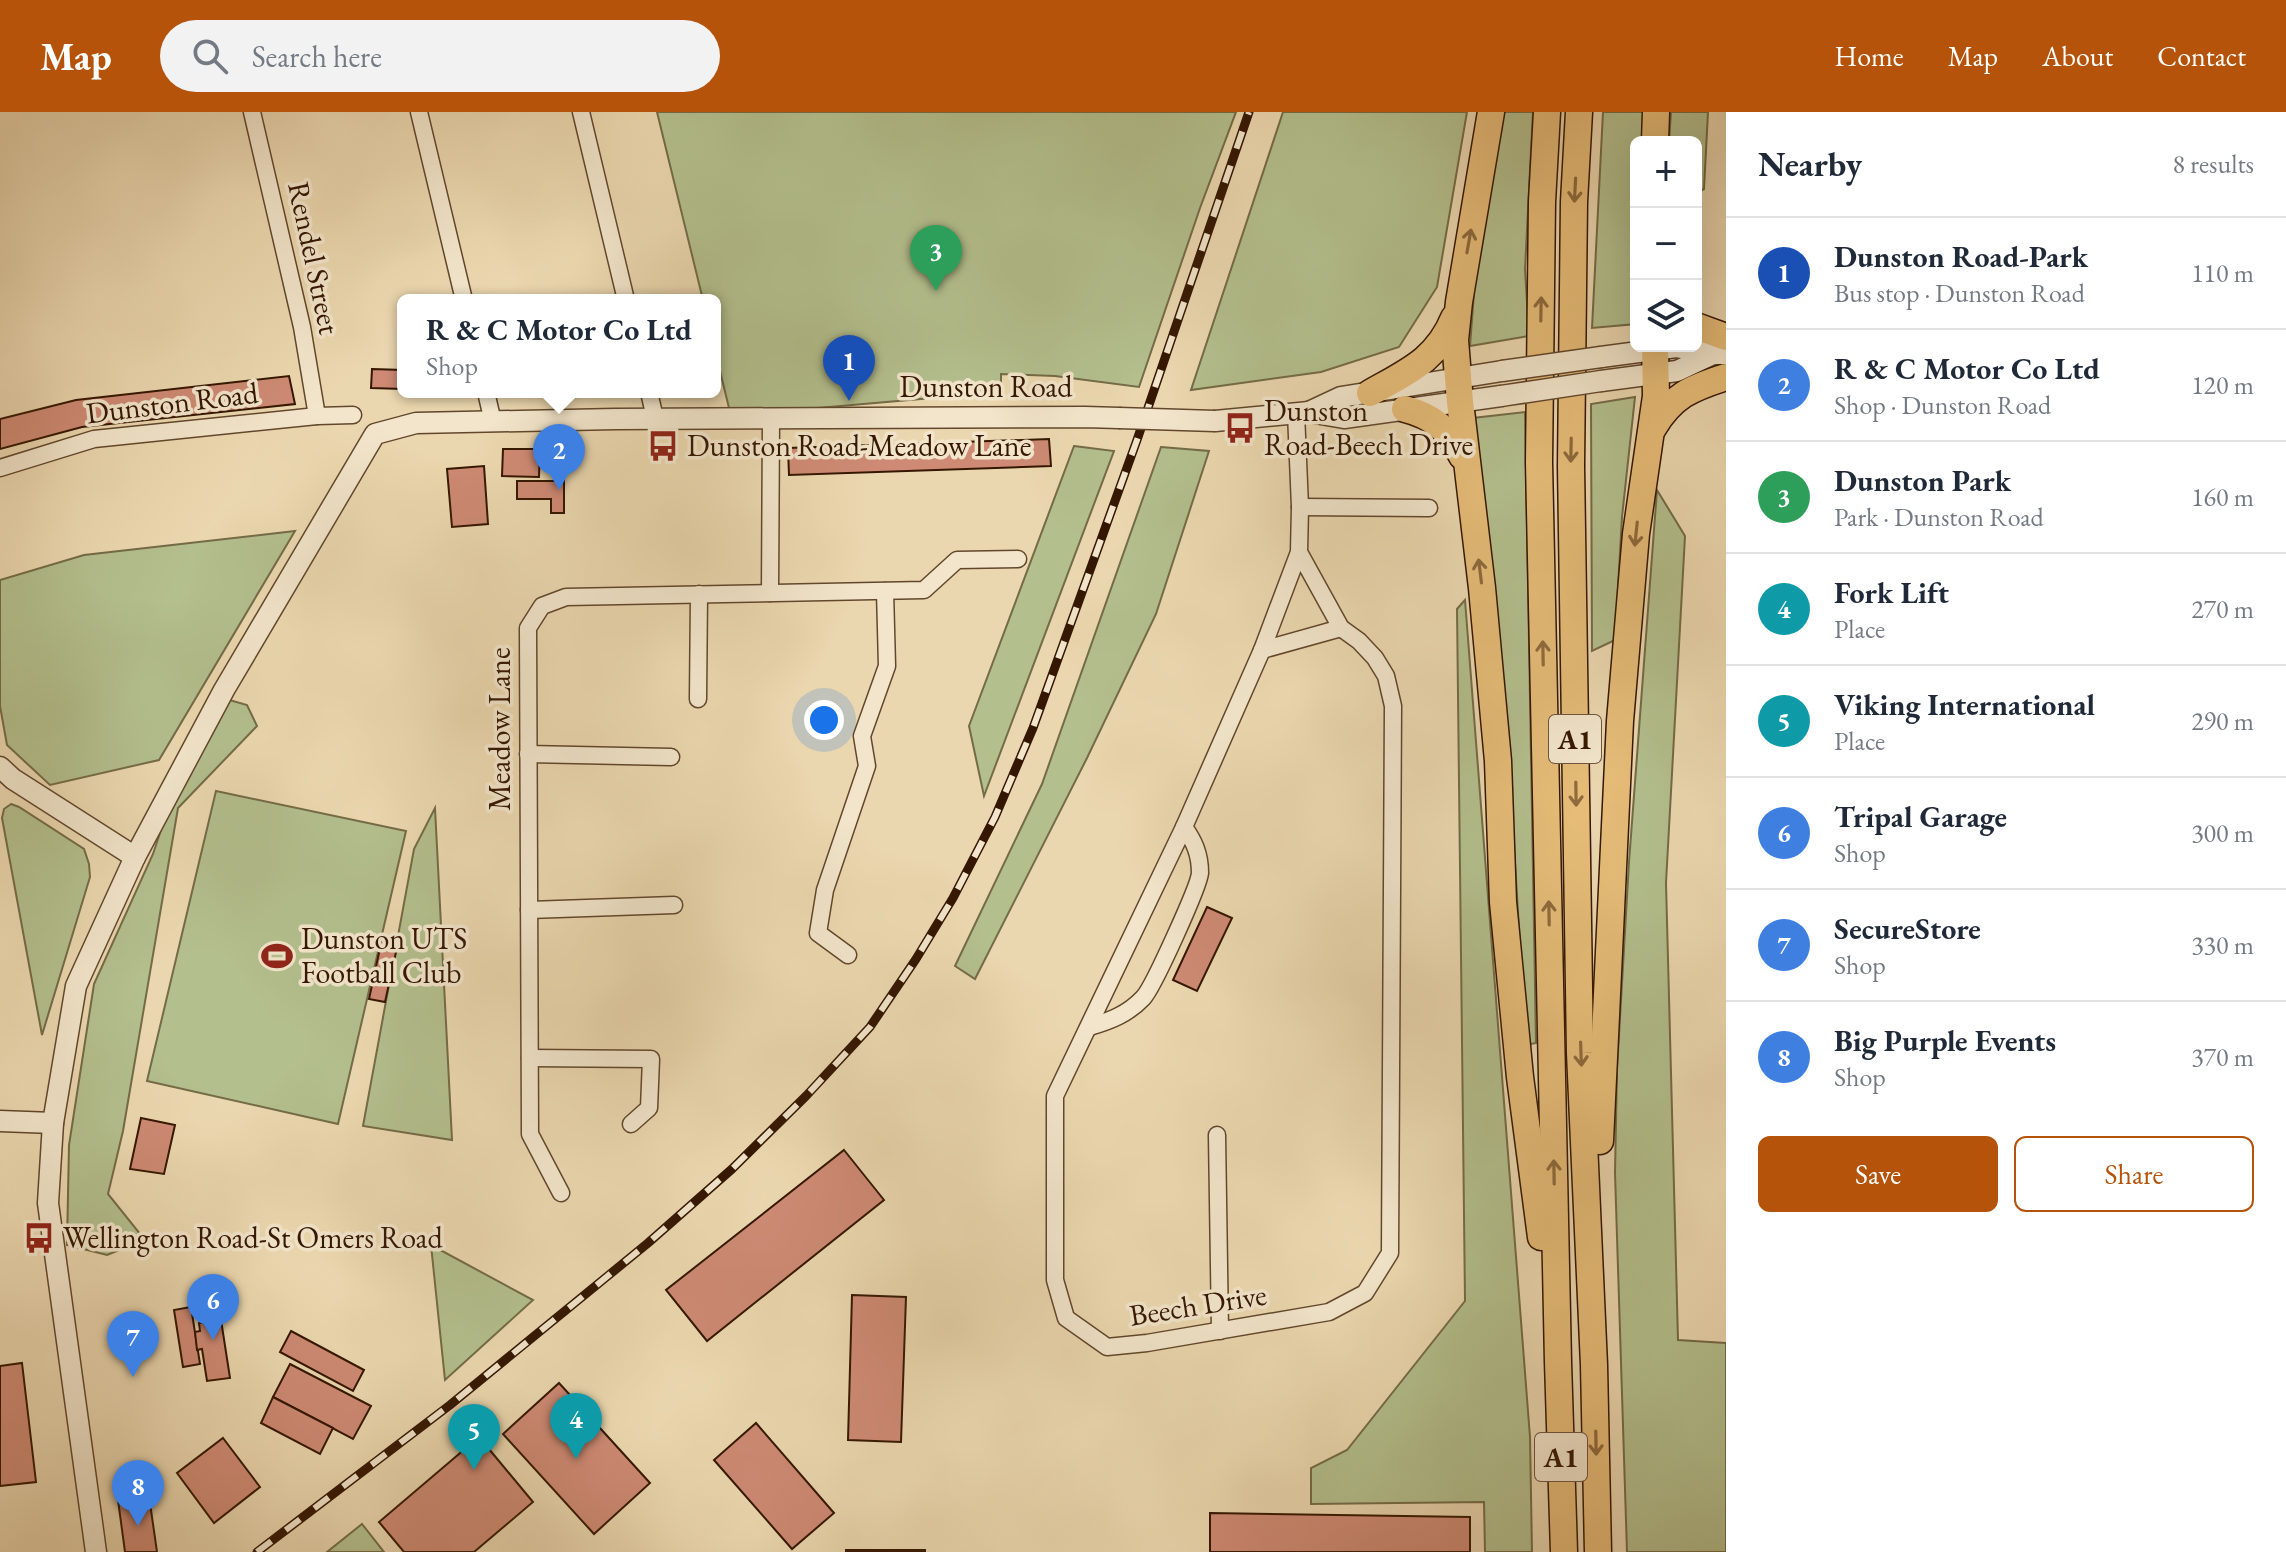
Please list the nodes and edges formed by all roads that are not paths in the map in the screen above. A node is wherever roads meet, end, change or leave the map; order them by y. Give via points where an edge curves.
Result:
1 (252, 112) edge
2 (419, 112) edge
3 (581, 112) edge
4 (1491, 112) edge
5 (1547, 112) edge
6 (1579, 112) edge
7 (1656, 112) edge
8 (1655, 136) edge
9 (463, 294) edge
10 (625, 294) edge
11 (1459, 302) junction
12 (1702, 331) edge
13 (1722, 348) edge
14 (1656, 356) edge
15 (1726, 377) edge
16 (1459, 390) junction
17 (1370, 393) junction
18 (487, 398) edge
19 (650, 398) edge
20 (1405, 409) junction
21 (1303, 412) junction
22 (353, 415) dead end
23 (317, 416) junction
24 (655, 418) junction
25 (771, 418) junction
26 (493, 422) junction
27 (1650, 434) junction
28 (0, 468) edge
29 (1468, 470) junction
30 (1300, 507) junction
31 (1429, 508) dead end
32 (1299, 552) junction
33 (1018, 559) dead end
34 (885, 591) junction
35 (770, 593) junction
36 (699, 594) junction
37 (1341, 628) junction
38 (1262, 650) junction
39 (698, 699) dead end
40 (528, 754) junction
41 (671, 757) dead end
42 (0, 767) edge
43 (1184, 827) junction
44 (135, 857) junction
45 (674, 905) dead end
46 (529, 910) junction
47 (848, 955) dead end
48 (1089, 1027) junction
49 (530, 1058) junction
50 (0, 1121) edge
51 (53, 1123) junction
52 (631, 1124) dead end
53 (1217, 1135) dead end
54 (561, 1193) dead end
55 (1220, 1331) junction
56 (1558, 1362) junction
57 (1594, 1365) junction
58 (96, 1552) edge
59 (1564, 1552) edge
60 (1598, 1552) edge

1 - 23 street, Rendel Street
2 - 9 street
3 - 10 street
11 -> 4 highway
56 -> 5 highway, A1 via 1539,462
6 -> 57 highway, A1 via 1571,466 1580,1053
7 - 8 highway
11 - 16 highway
11 - 17 highway via 1433,353
12 - 13 highway
13 - 14 street via 1677,371
14 - 16 street, Dunston Road, bridge via 1601,357 1502,371
14 - 16 street, bridge via 1601,381 1501,396
14 - 27 highway
15 - 27 highway via 1673,401
16 - 17 street, Dunston Road
16 - 20 street, Dunston Road
16 - 29 highway
17 - 21 street, Dunston Road via 1341,397
18 - 26 street
19 - 24 street
20 - 21 street, Dunston Road via 1344,418
20 - 29 highway via 1444,428
21 - 25 street, Dunston Road, bridge via 1215,421
21 - 30 street, Beech Drive
22 - 23 street, Dunston Road
23 - 28 street, Dunston Road via 94,439
24 - 25 street, Dunston Road
24 - 26 street, Dunston Road
25 - 35 street
26 - 44 street, Dunston Road via 416,423 375,434 224,690
27 -> 57 highway via 1620,721
56 -> 29 highway via 1520,1077 1503,902 1498,761
30 - 31 street
30 - 32 street, Beech Drive
32 - 37 street, Beech Drive
32 - 38 street, Beech Drive
33 - 34 street, Meadow Lane via 957,560 924,590
34 - 35 street, Meadow Lane
34 - 47 street via 887,666 862,736 867,766 825,890 818,933
35 - 36 street, Meadow Lane
36 - 39 street
36 - 40 street, Meadow Lane via 566,597 542,606 528,628
37 - 38 street
37 - 55 street, Beech Drive via 1375,658 1393,706 1390,1253 1365,1293 1329,1312
38 - 43 street, Beech Drive
40 - 41 street
40 - 46 street, Meadow Lane
42 - 44 street
43 - 48 street, Beech Drive
43 - 48 street via 1196,844 1200,875 1173,939 1145,996 1116,1019
44 - 51 street, Dunston Road via 76,986
45 - 46 street
46 - 49 street, Meadow Lane
48 - 55 street, Beech Drive via 1055,1096 1055,1280 1066,1318 1107,1347
49 - 52 street via 651,1059 649,1108
49 - 54 street, Meadow Lane via 530,1134
50 - 51 street
51 - 58 street, Dunston Road via 48,1203
53 - 55 street
56 - 59 highway, A1
57 -> 60 highway, A1

